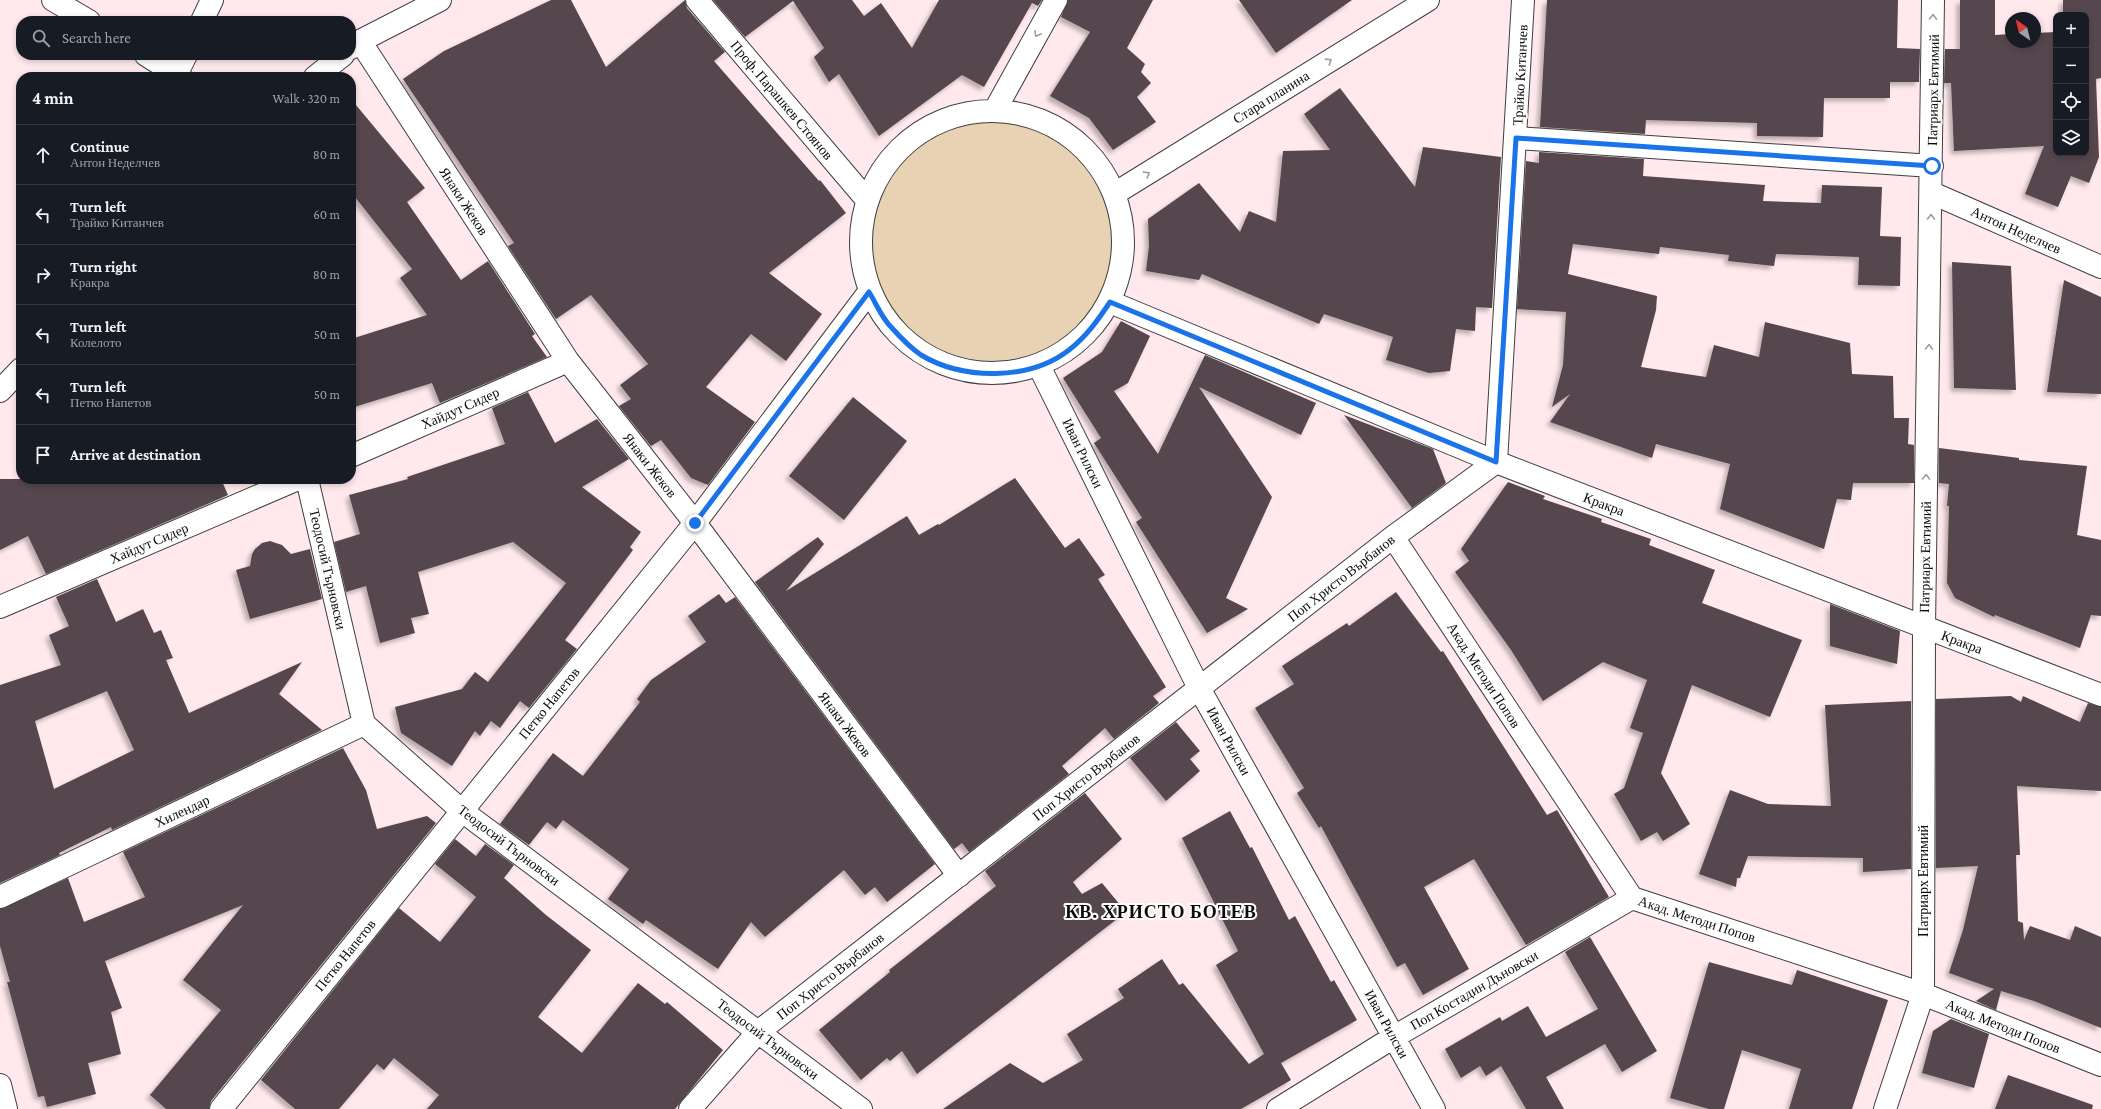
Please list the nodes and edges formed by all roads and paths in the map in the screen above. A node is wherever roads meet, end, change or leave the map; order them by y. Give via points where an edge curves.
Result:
1 (53, 0) edge
2 (212, 0) edge
3 (440, 0) edge
4 (697, 0) edge
5 (1056, 0) edge
6 (1428, 0) edge
7 (1523, 0) edge
8 (1934, 0) edge
9 (80, 16) edge
10 (204, 16) edge
11 (356, 44) edge
12 (356, 46) edge
13 (159, 60) edge
14 (337, 60) edge
15 (181, 68) edge
16 (321, 72) edge
17 (996, 110) junction
18 (1516, 138) junction
19 (1932, 166) junction
20 (1932, 193) junction
21 (1114, 194) junction
22 (867, 200) junction
23 (2101, 267) edge
24 (869, 292) junction
25 (1110, 302) junction
26 (568, 361) junction
27 (1039, 366) junction
28 (16, 374) edge
29 (0, 391) edge
30 (356, 454) edge
31 (1496, 462) junction
32 (286, 484) edge
33 (308, 484) edge
34 (695, 523) junction
35 (1393, 537) junction
36 (0, 607) edge
37 (1924, 628) junction
38 (1199, 688) junction
39 (2101, 695) edge
40 (364, 724) junction
41 (462, 811) junction
42 (959, 876) junction
43 (0, 897) edge
44 (1632, 898) junction
45 (1923, 994) junction
46 (758, 1032) junction
47 (1394, 1037) junction
48 (2101, 1065) edge
49 (0, 1085) edge
50 (6, 1109) edge
51 (221, 1109) edge
52 (690, 1109) edge
53 (861, 1109) edge
54 (1278, 1109) edge
55 (1434, 1109) edge
56 (1885, 1109) edge

1 - 9 street
2 - 10 street
3 - 11 street
4 - 22 street, Проф. Парашкев Стоянов
5 -> 17 street
21 -> 6 street, Стара планина
7 - 18 street, Трайко Китанчев
19 -> 8 street, Патриарх Евтимий
12 - 26 street, Янаки Жеков
13 - 15 street
14 - 16 street
17 - 21 street via 1039,118 1078,141 1107,174
17 - 22 street via 954,116 916,134 886,163
18 - 19 street
18 - 31 street, Трайко Китанчев
19 - 20 street, Патриарх Евтимий
20 - 23 street, Антон Неделчев
37 -> 20 street, Патриарх Евтимий
21 - 25 street via 1122,216 1124,260
22 - 24 street via 860,230 861,262
24 - 27 street via 890,327 921,354 965,372 999,374
24 - 34 street, Петко Напетов
25 - 27 street via 1092,328 1068,351
25 - 31 street, Кракра
26 - 30 street, Хайдут Сидер
26 - 34 street, Янаки Жеков
27 - 38 street, Иван Рилски
28 - 29 street
31 - 35 street, Поп Христо Върбанов
31 - 37 street, Кракра
32 - 36 street, Хайдут Сидер
33 - 40 street, Теодосий Търновски
34 - 41 street, Петко Напетов
34 - 42 street, Янаки Жеков
35 - 38 street, Поп Христо Върбанов
35 - 44 street, Акад. Методи Попов
37 - 39 street, Кракра
37 - 45 street, Патриарх Евтимий
38 - 42 street, Поп Христо Върбанов
38 - 47 street, Иван Рилски
40 - 41 street, Теодосий Търновски
40 - 43 street, Хилендар
41 - 46 street, Теодосий Търновски
41 - 51 street, Петко Напетов
42 - 46 street, Поп Христо Върбанов
44 - 45 street, Акад. Методи Попов
44 - 47 street, Поп Костадин Дъновски
45 - 48 street, Акад. Методи Попов
45 - 56 street, Патриарх Евтимий
46 - 52 street, Поп Христо Върбанов
46 - 53 street, Теодосий Търновски
47 - 54 street, Поп Костадин Дъновски
47 - 55 street, Иван Рилски
49 - 50 street

